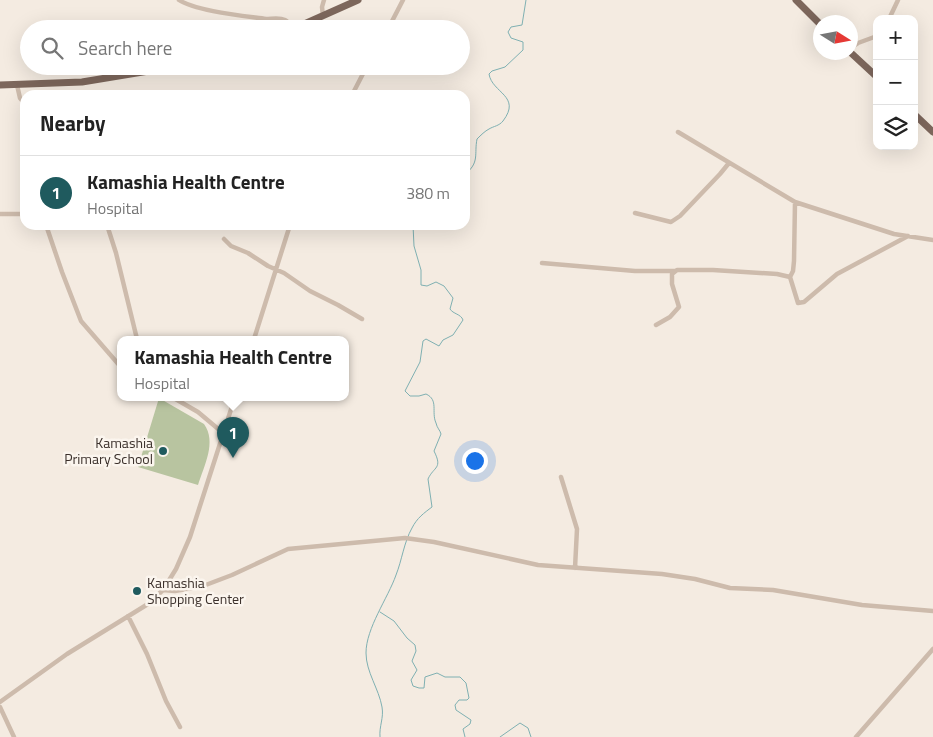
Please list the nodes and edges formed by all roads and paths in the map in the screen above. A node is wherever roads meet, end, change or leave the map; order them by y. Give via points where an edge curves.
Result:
1 (179, 0) edge
2 (324, 0) edge
3 (358, 0) edge
4 (402, 0) edge
5 (796, 0) edge
6 (898, 0) edge
7 (891, 15) edge
8 (323, 16) junction
9 (813, 17) edge
10 (284, 20) edge
11 (314, 20) edge
12 (392, 20) edge
13 (873, 37) edge
14 (858, 43) edge
15 (858, 60) edge
16 (873, 74) edge
17 (127, 75) edge
18 (362, 75) edge
19 (0, 85) edge
20 (17, 85) junction
21 (355, 90) edge
22 (20, 98) edge
23 (918, 118) edge
24 (678, 132) dead end
25 (933, 132) edge
26 (729, 163) junction
27 (795, 202) junction
28 (635, 213) dead end
29 (0, 214) edge
30 (20, 214) edge
31 (48, 230) edge
32 (109, 230) edge
33 (289, 230) edge
34 (908, 236) junction
35 (224, 239) dead end
36 (933, 240) edge
37 (542, 262) dead end
38 (277, 269) junction
39 (675, 271) junction
40 (790, 278) junction
41 (362, 319) dead end
42 (656, 325) dead end
43 (136, 336) edge
44 (255, 336) edge
45 (117, 363) edge
46 (179, 401) edge
47 (234, 401) edge
48 (223, 433) junction
49 (560, 477) dead end
50 (575, 568) junction
51 (163, 590) junction
52 (933, 611) edge
53 (128, 616) junction
54 (933, 648) edge
55 (0, 702) edge
56 (0, 707) edge
57 (180, 728) dead end
58 (14, 737) edge
59 (856, 737) edge

1 - 10 street via 207,9
2 - 8 street
3 - 8 main road
4 - 12 street
5 - 9 main road
6 - 7 street
8 - 11 main road
13 - 14 street
15 - 16 main road
17 - 20 main road via 92,81
18 - 21 street
19 - 20 main road
20 - 22 street
23 - 25 main road
24 - 26 street
26 - 27 street
26 - 28 street via 671,222
27 - 34 street
27 - 40 street via 794,261
29 - 30 street
31 - 45 street via 81,321
32 - 43 street
33 - 38 street
34 - 36 street
34 - 40 street via 838,274 802,303 796,300
35 - 38 street via 231,246
37 - 39 street via 635,271
38 - 41 street
38 - 44 street
39 - 40 street via 714,270 777,274
39 - 42 street via 671,279 679,308
46 - 48 street
47 - 48 street
48 - 51 street via 190,537
49 - 50 street via 577,529
50 - 51 street via 405,538 288,550 203,586
50 - 52 street via 677,576 730,588 773,590 862,605
51 - 53 street
53 - 55 street
53 - 57 street
54 - 59 street
56 - 58 street

